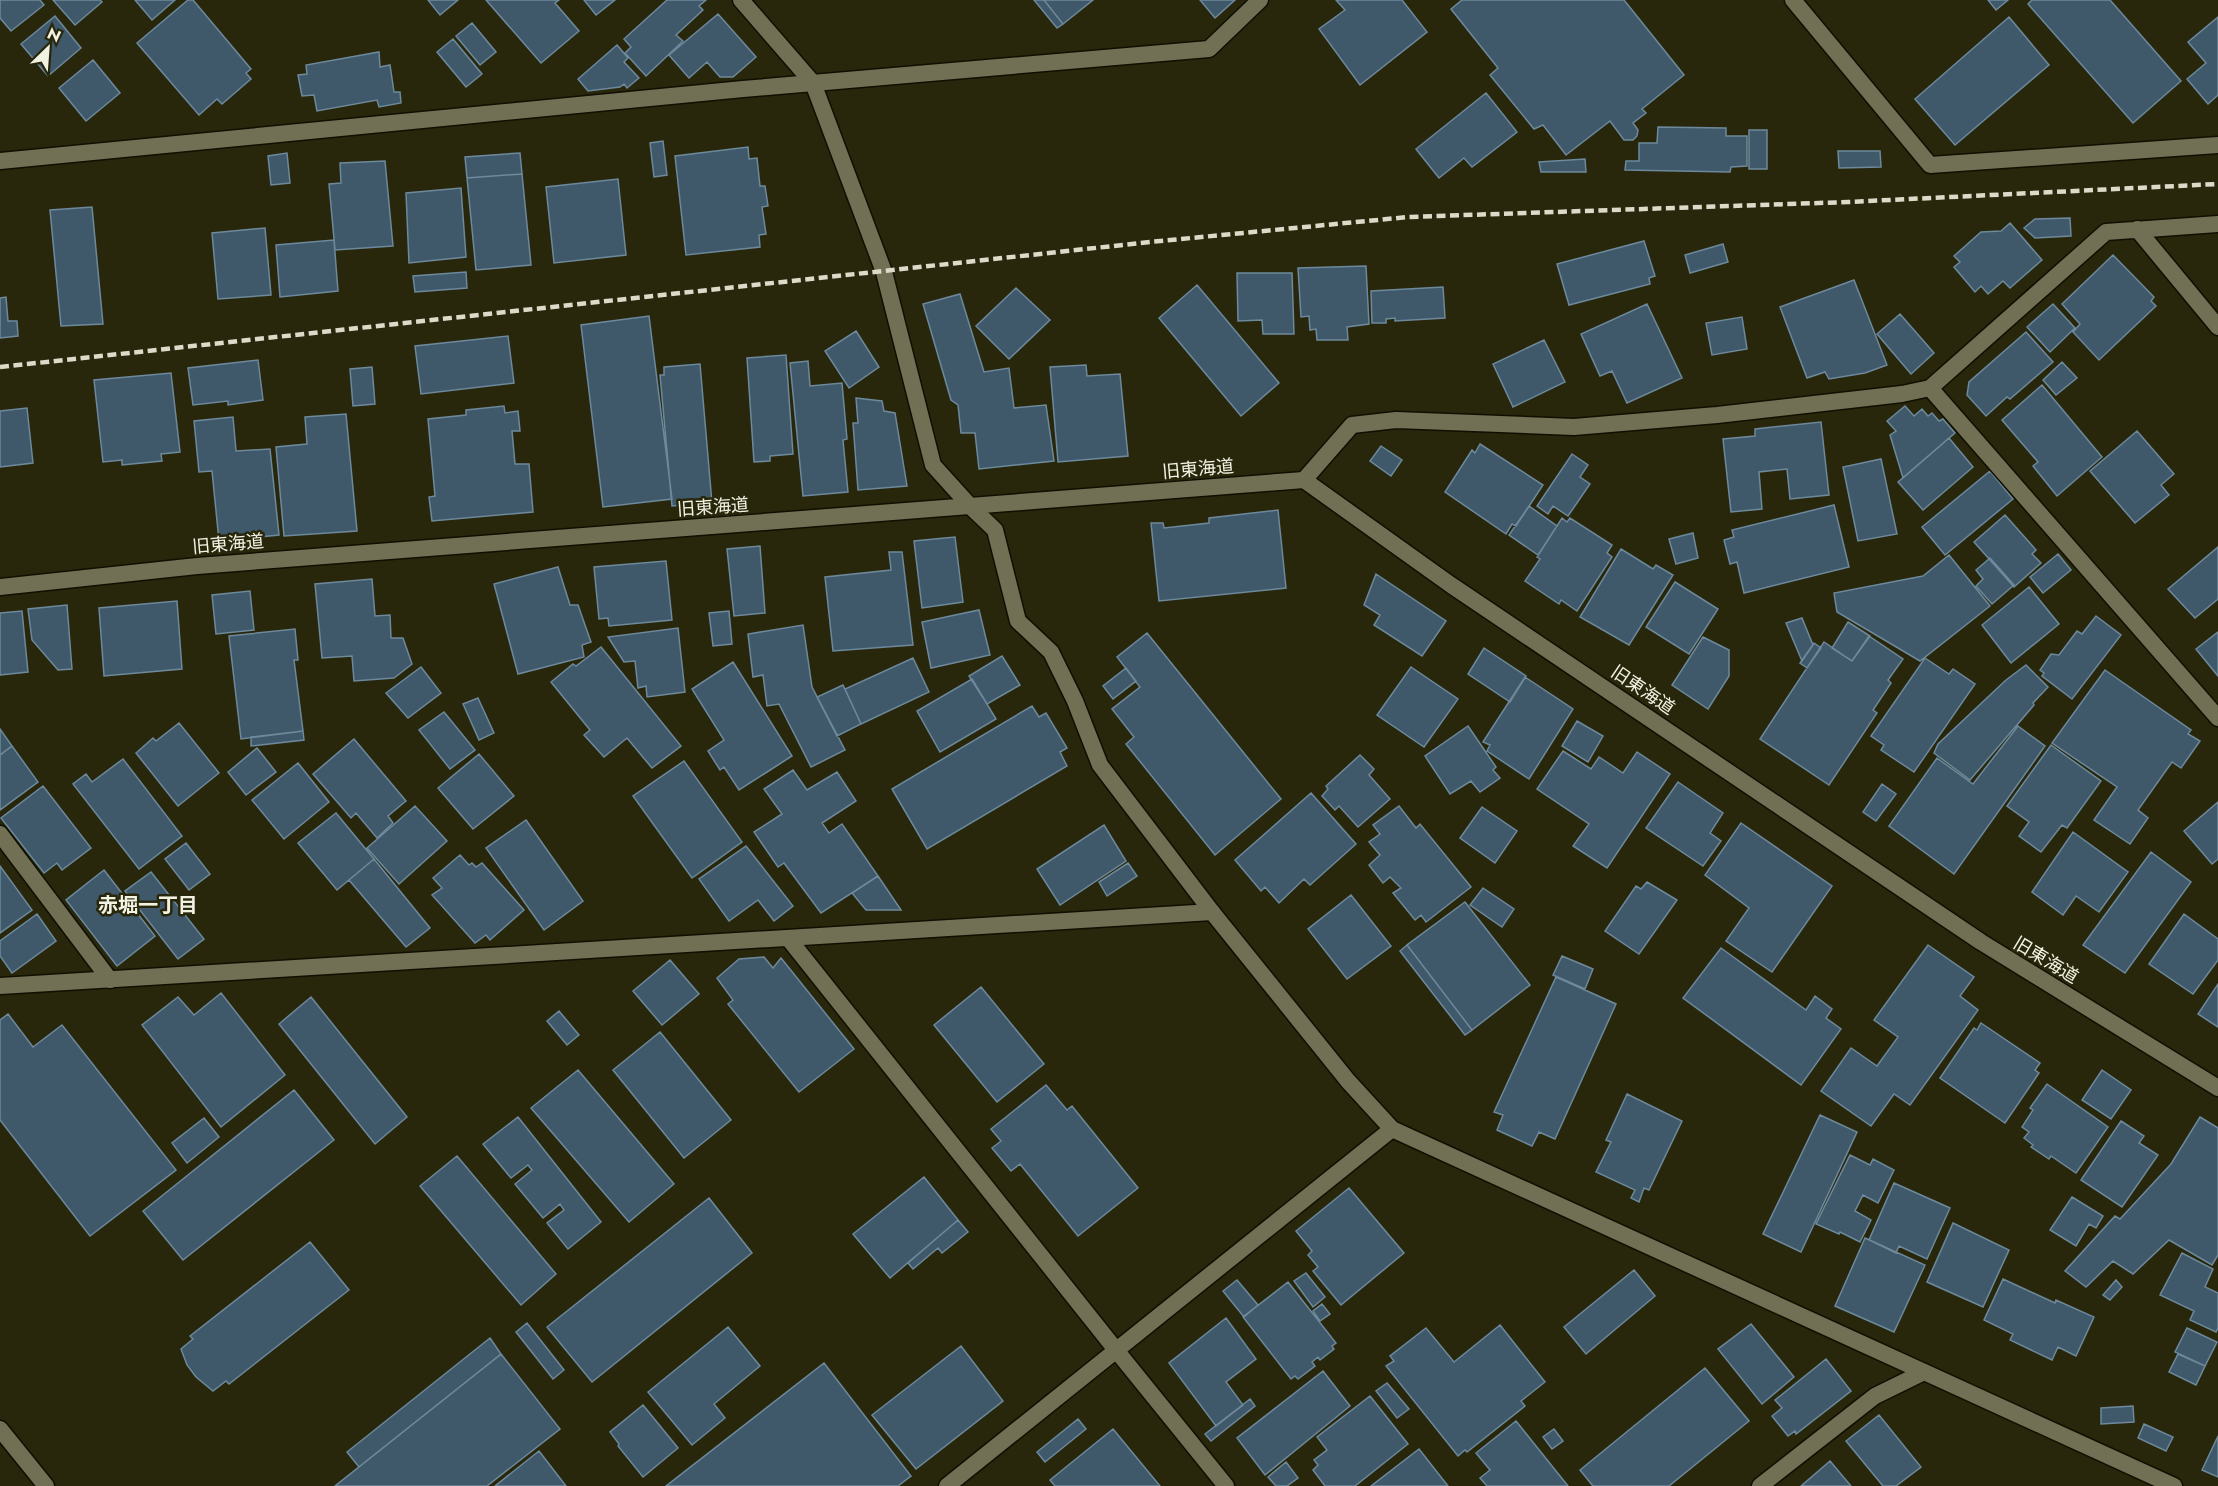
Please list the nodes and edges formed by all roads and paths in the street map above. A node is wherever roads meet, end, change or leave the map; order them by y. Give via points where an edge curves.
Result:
1 (741, 0) edge
2 (1260, 0) edge
3 (1793, 0) edge
4 (813, 83) junction
5 (2218, 145) edge
6 (0, 161) edge
7 (2218, 224) edge
8 (2137, 229) junction
9 (2218, 327) edge
10 (1930, 387) junction
11 (1304, 480) junction
12 (971, 507) junction
13 (0, 588) edge
14 (2218, 718) edge
15 (0, 834) edge
16 (1212, 912) junction
17 (788, 938) junction
18 (110, 980) junction
19 (0, 986) edge
20 (2218, 1088) edge
21 (1392, 1130) junction
22 (1116, 1350) junction
23 (1924, 1372) junction
24 (0, 1429) edge
25 (46, 1486) edge
26 (947, 1486) edge
27 (1226, 1486) edge
28 (1760, 1486) edge
29 (2174, 1486) edge

1 - 4 street
2 - 4 street via 1209,49
3 - 5 street via 1930,165
4 - 6 street
4 - 12 street via 884,272 933,465
7 - 8 street
8 - 9 street
8 - 10 street via 2106,232
10 - 11 street via 1902,394 1574,427 1396,420 1352,425
10 - 14 street
11 - 12 street, 旧東海道
11 - 20 street, 旧東海道 via 1451,585 1981,942
12 - 13 street, 旧東海道 via 197,566
12 - 16 street via 995,530 1018,621 1051,652 1100,765
15 - 18 street
16 - 17 street
16 - 21 street
17 - 18 street
17 - 22 street
18 - 19 street
21 - 22 street
21 - 23 street
22 - 26 street
22 - 27 street
23 - 28 street via 1875,1396
23 - 29 street
24 - 25 street

